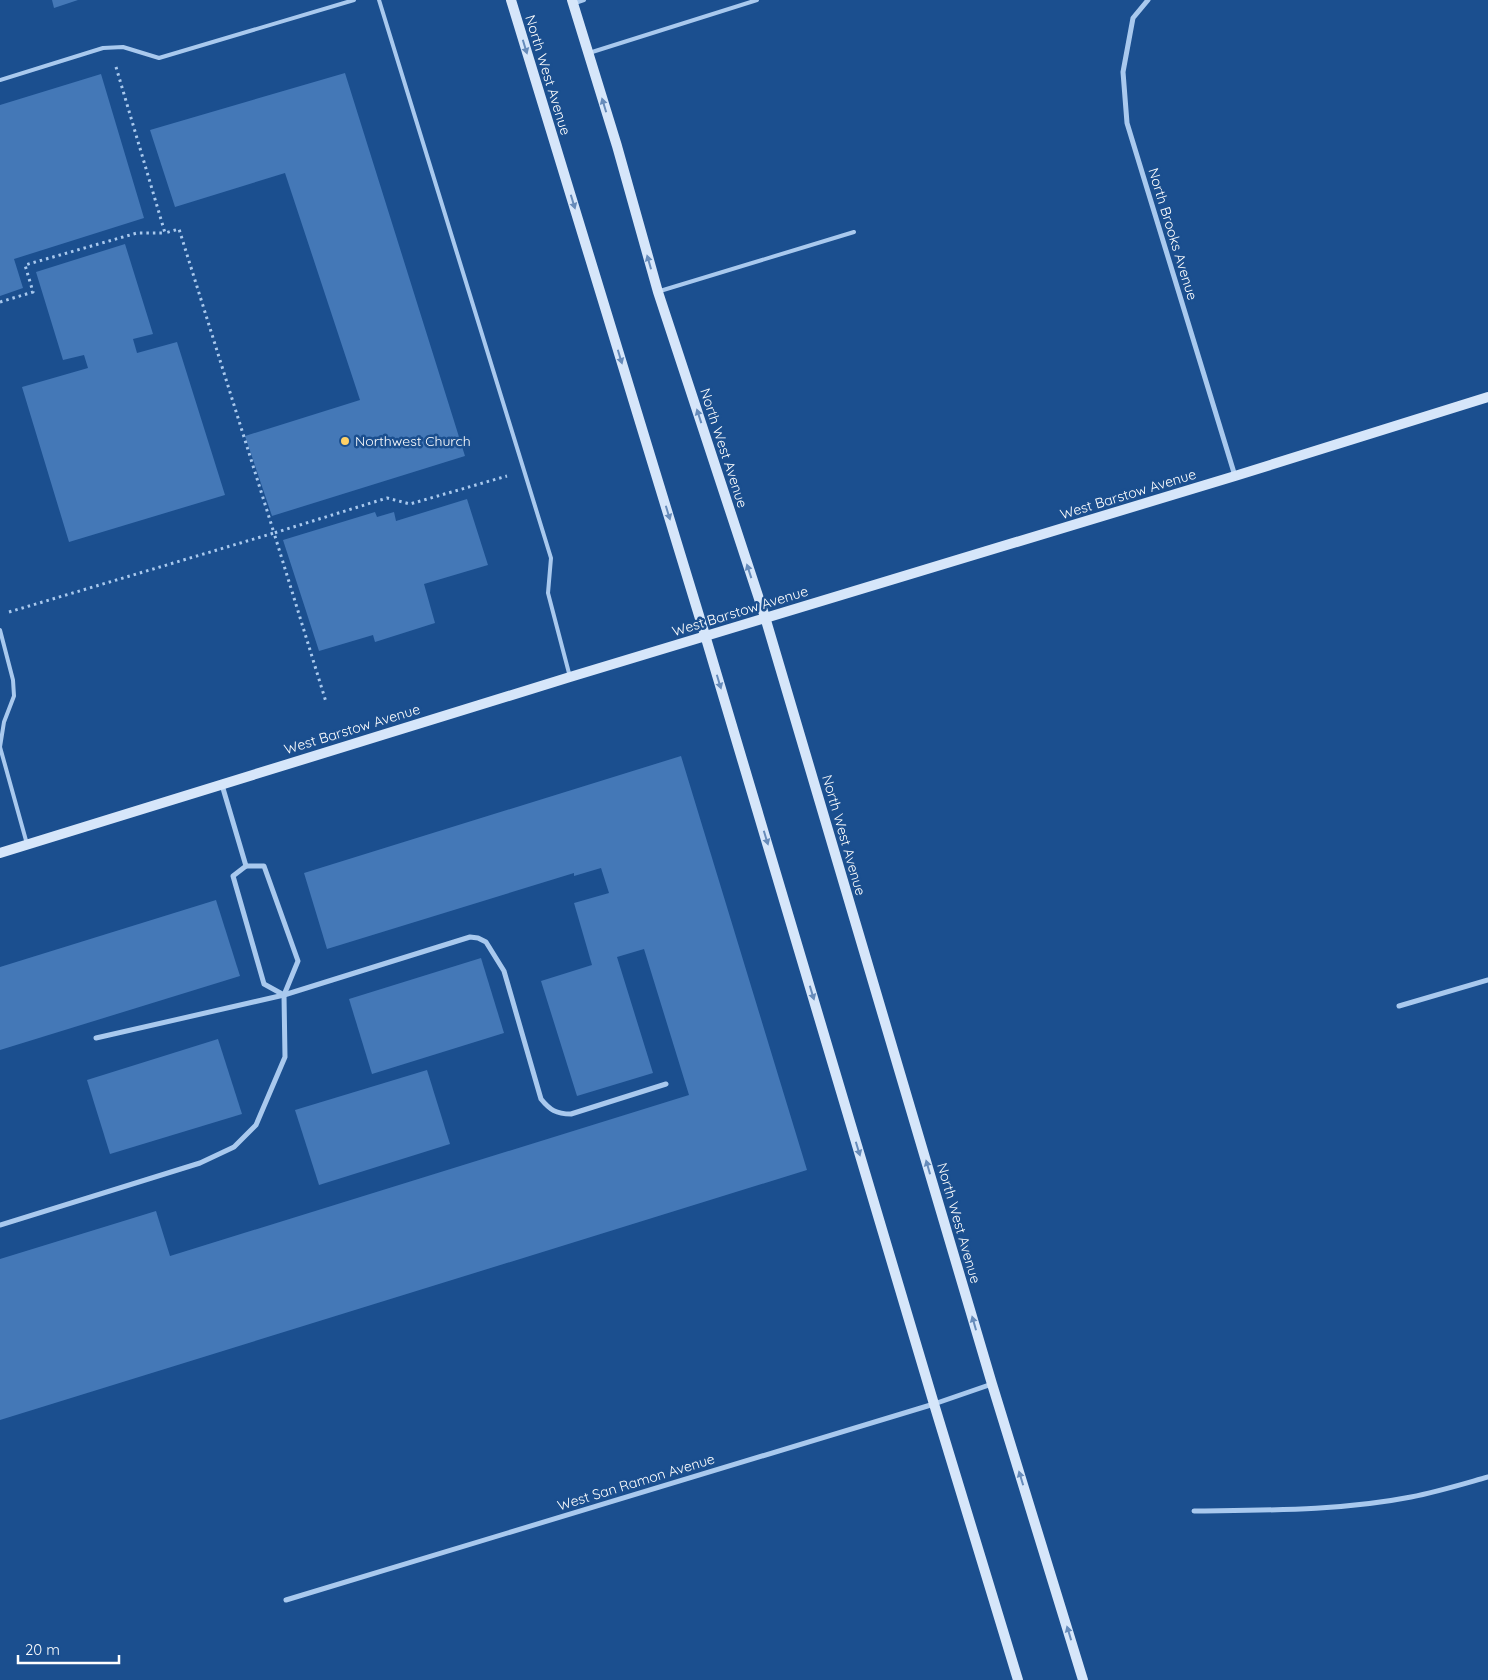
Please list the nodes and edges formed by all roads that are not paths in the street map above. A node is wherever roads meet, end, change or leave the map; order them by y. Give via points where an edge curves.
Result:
1 (354, 0) edge
2 (379, 0) edge
3 (511, 0) edge
4 (584, 0) edge
5 (757, 0) edge
6 (1148, 0) edge
7 (572, 2) edge
8 (588, 53) junction
9 (0, 80) edge
10 (854, 232) dead end
11 (658, 292) junction
12 (1488, 397) edge
13 (1235, 476) junction
14 (765, 617) junction
15 (0, 630) edge
16 (705, 635) junction
17 (570, 677) junction
18 (0, 747) edge
19 (222, 784) junction
20 (27, 845) junction
21 (0, 853) edge
22 (246, 866) junction
23 (1488, 980) edge
24 (284, 996) junction
25 (1399, 1006) dead end
26 (96, 1038) dead end
27 (666, 1084) dead end
28 (0, 1225) edge
29 (992, 1384) junction
30 (934, 1404) junction
31 (1488, 1476) edge
32 (1194, 1511) dead end
33 (286, 1600) dead end
34 (1018, 1680) edge
35 (1083, 1680) edge

1 - 9 lane via 159,58 123,47 103,48
2 - 17 lane via 551,558 548,593
3 -> 16 main road, North West Avenue
4 - 7 lane
5 - 8 lane
6 - 13 street, North Brooks Avenue via 1133,18 1122,72 1127,123
7 - 8 main road, North West Avenue
11 -> 8 main road, North West Avenue
10 - 11 lane
14 -> 11 main road, North West Avenue
12 - 13 main road, West Barstow Avenue
13 - 14 main road, West Barstow Avenue
14 - 16 main road, West Barstow Avenue
29 -> 14 main road, North West Avenue
15 - 18 lane via 14,696 4,722
16 - 17 main road, West Barstow Avenue
16 -> 30 main road, North West Avenue
17 - 19 main road, West Barstow Avenue
18 - 20 lane
19 - 20 main road, West Barstow Avenue
19 - 22 street
20 - 21 main road, West Barstow Avenue
22 - 24 street via 232,876 264,984
22 - 24 street via 264,866 298,962
23 - 25 street
24 - 26 street
24 - 27 street via 470,937 478,938 486,942 504,971 541,1099 551,1110 571,1114
24 - 28 street via 285,1057 256,1125 234,1148 200,1163
29 - 30 street, West San Ramon Avenue
35 -> 29 main road, North West Avenue
30 - 33 street, West San Ramon Avenue
30 - 34 main road, North West Avenue
31 - 32 street via 1411,1497 1346,1506

